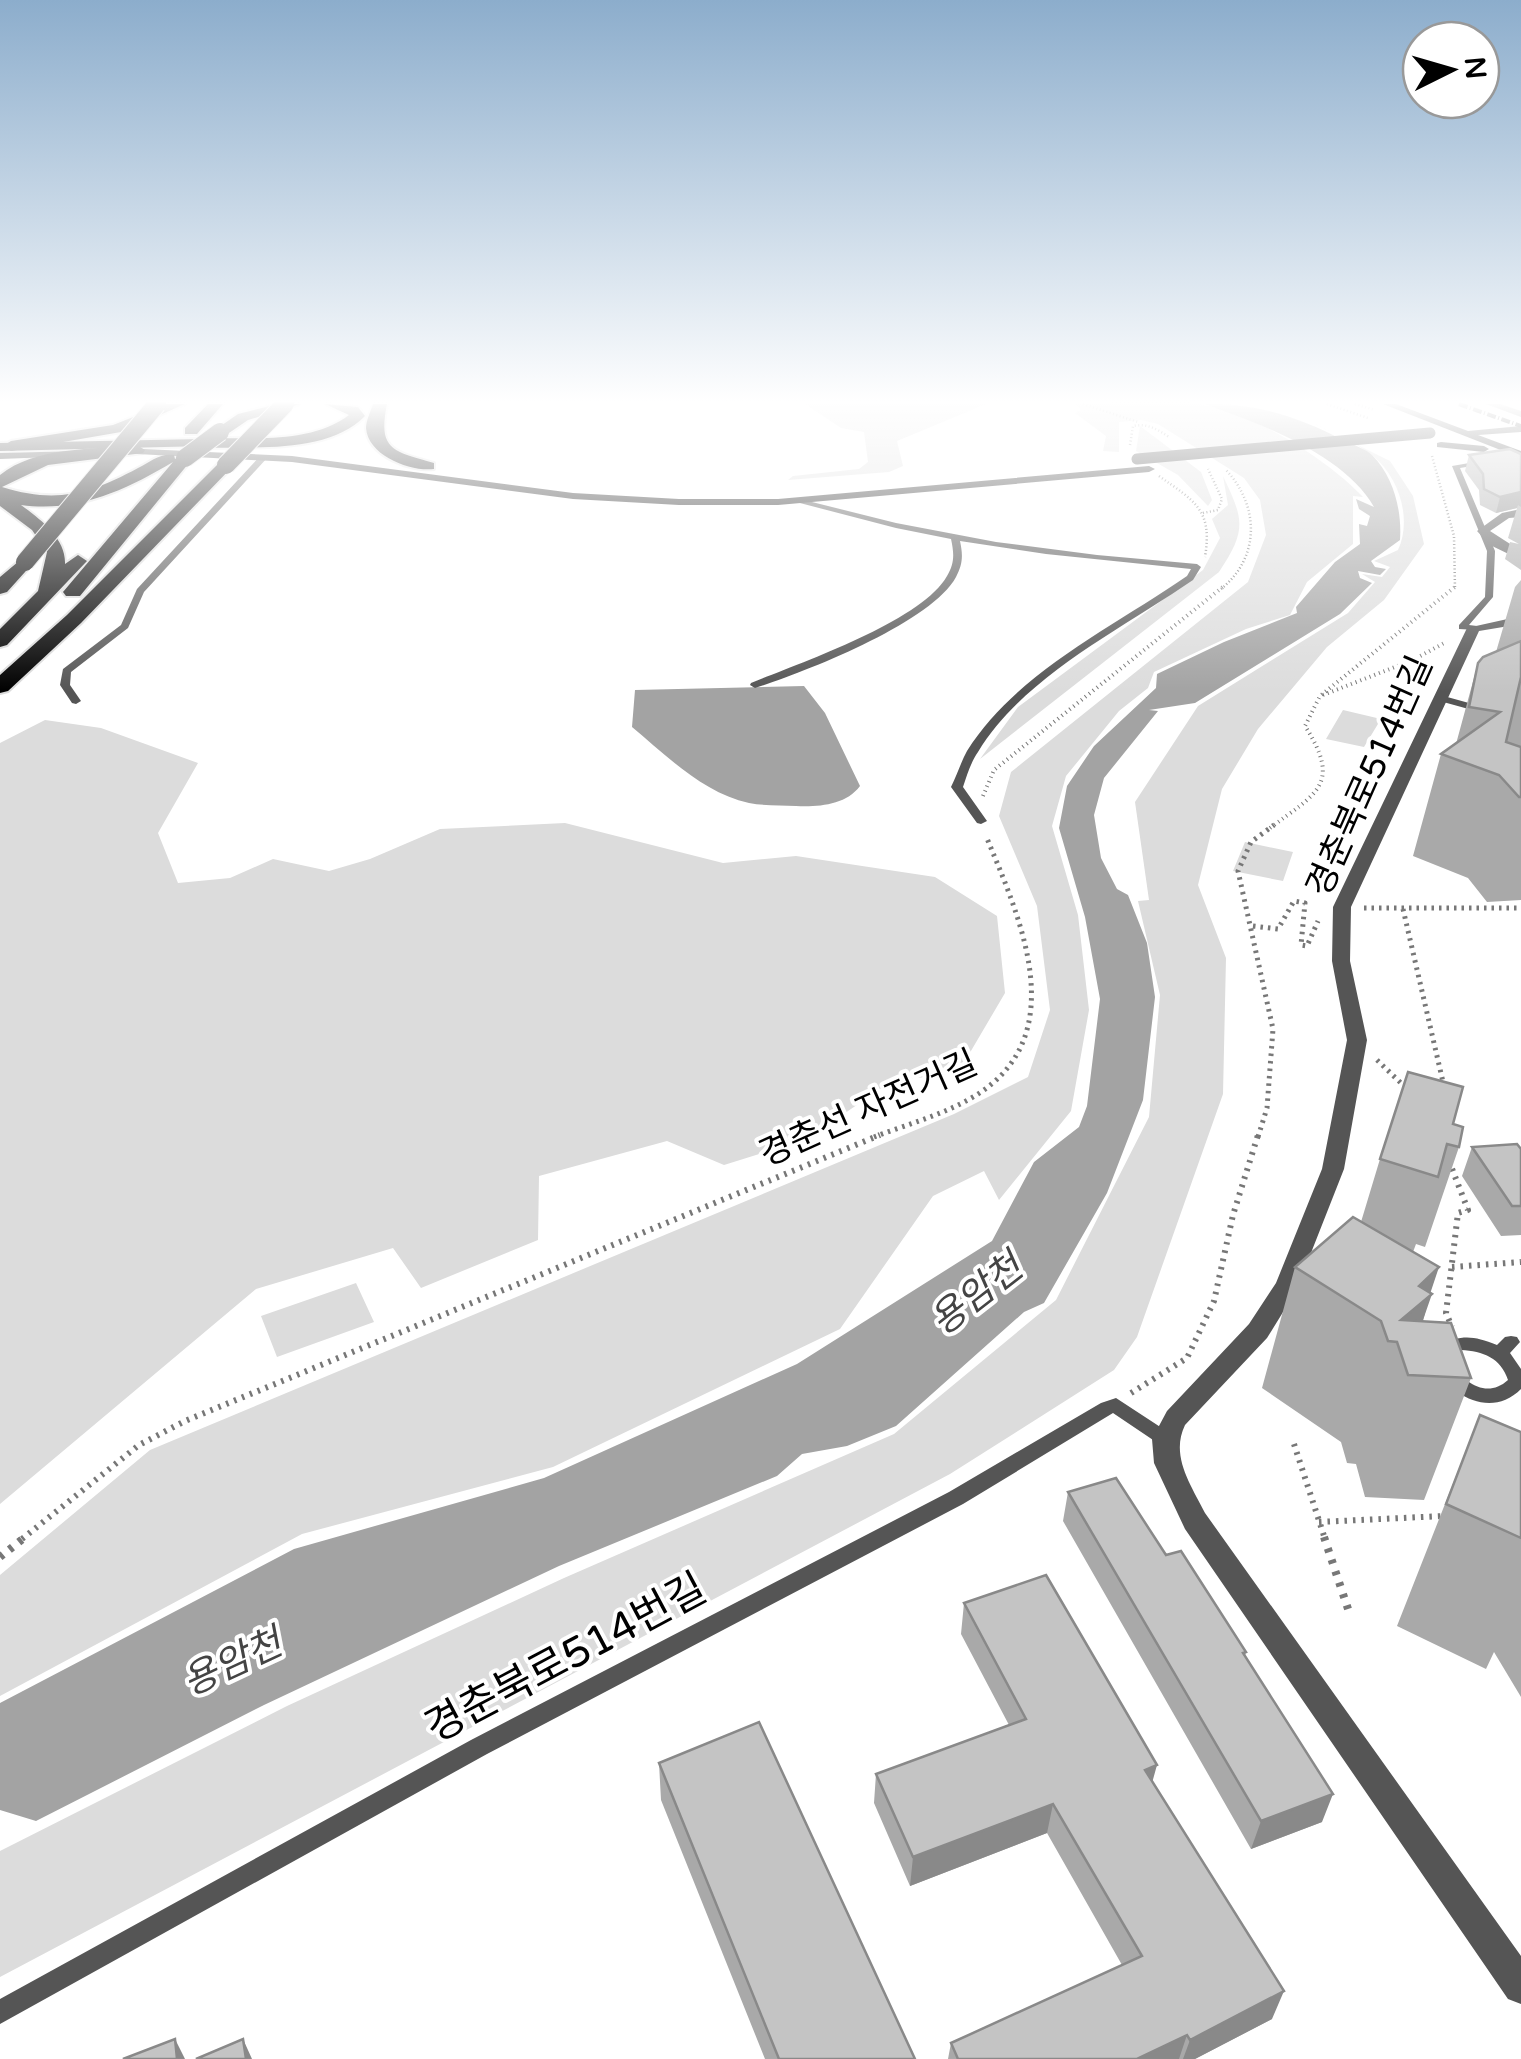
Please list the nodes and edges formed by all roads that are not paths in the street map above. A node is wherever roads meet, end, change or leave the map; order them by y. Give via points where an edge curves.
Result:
1 (6, 500) edge
2 (77, 500) edge
3 (137, 500) edge
4 (144, 500) edge
5 (191, 500) edge
6 (224, 500) edge
7 (645, 500) edge
8 (794, 500) edge
9 (799, 500) edge
10 (1470, 500) edge
11 (1521, 513) edge
12 (1483, 530) junction
13 (954, 536) junction
14 (1521, 556) edge
15 (0, 588) edge
16 (36, 608) junction
17 (1521, 620) edge
18 (1470, 628) junction
19 (0, 641) edge
20 (0, 672) edge
21 (754, 685) dead end
22 (0, 686) edge
23 (1440, 698) junction
24 (76, 701) dead end
25 (1504, 715) edge
26 (980, 821) road end
27 (1517, 1390) edge
28 (1477, 1394) junction
29 (1480, 1422) edge
30 (1165, 1439) junction
31 (1521, 1986) edge
32 (0, 2012) edge

1 - 16 highway via 56,552
2 - 15 highway, bridge
3 - 16 highway
4 - 20 highway via 86,578
5 - 22 highway, bridge
6 - 24 lane via 140,592 124,626 66,671 64,685
7 - 8 street
9 - 13 lane
10 - 12 lane, 경춘북로514번길
11 - 12 street
12 - 14 street
12 - 18 lane, 경춘북로514번길 via 1493,572 1489,597 1462,627
13 - 21 lane via 959,560 943,590 874,637
13 - 26 lane via 1197,567 1012,704 981,737 957,786
16 - 19 highway
17 - 18 street, 경춘북로514번길
18 - 23 street, 경춘북로514번길
23 - 25 lane
23 - 30 street, 경춘북로514번길 via 1342,907 1341,961 1357,1040 1333,1169 1298,1289 1176,1418
27 - 28 lane via 1491,1398
27 - 28 lane via 1505,1348 1444,1346 1442,1365 1451,1380
28 - 29 lane
30 - 31 street via 1166,1463 1195,1522
30 - 32 lane, 경춘북로514번길 via 1116,1405 1107,1408 956,1498 479,1747

